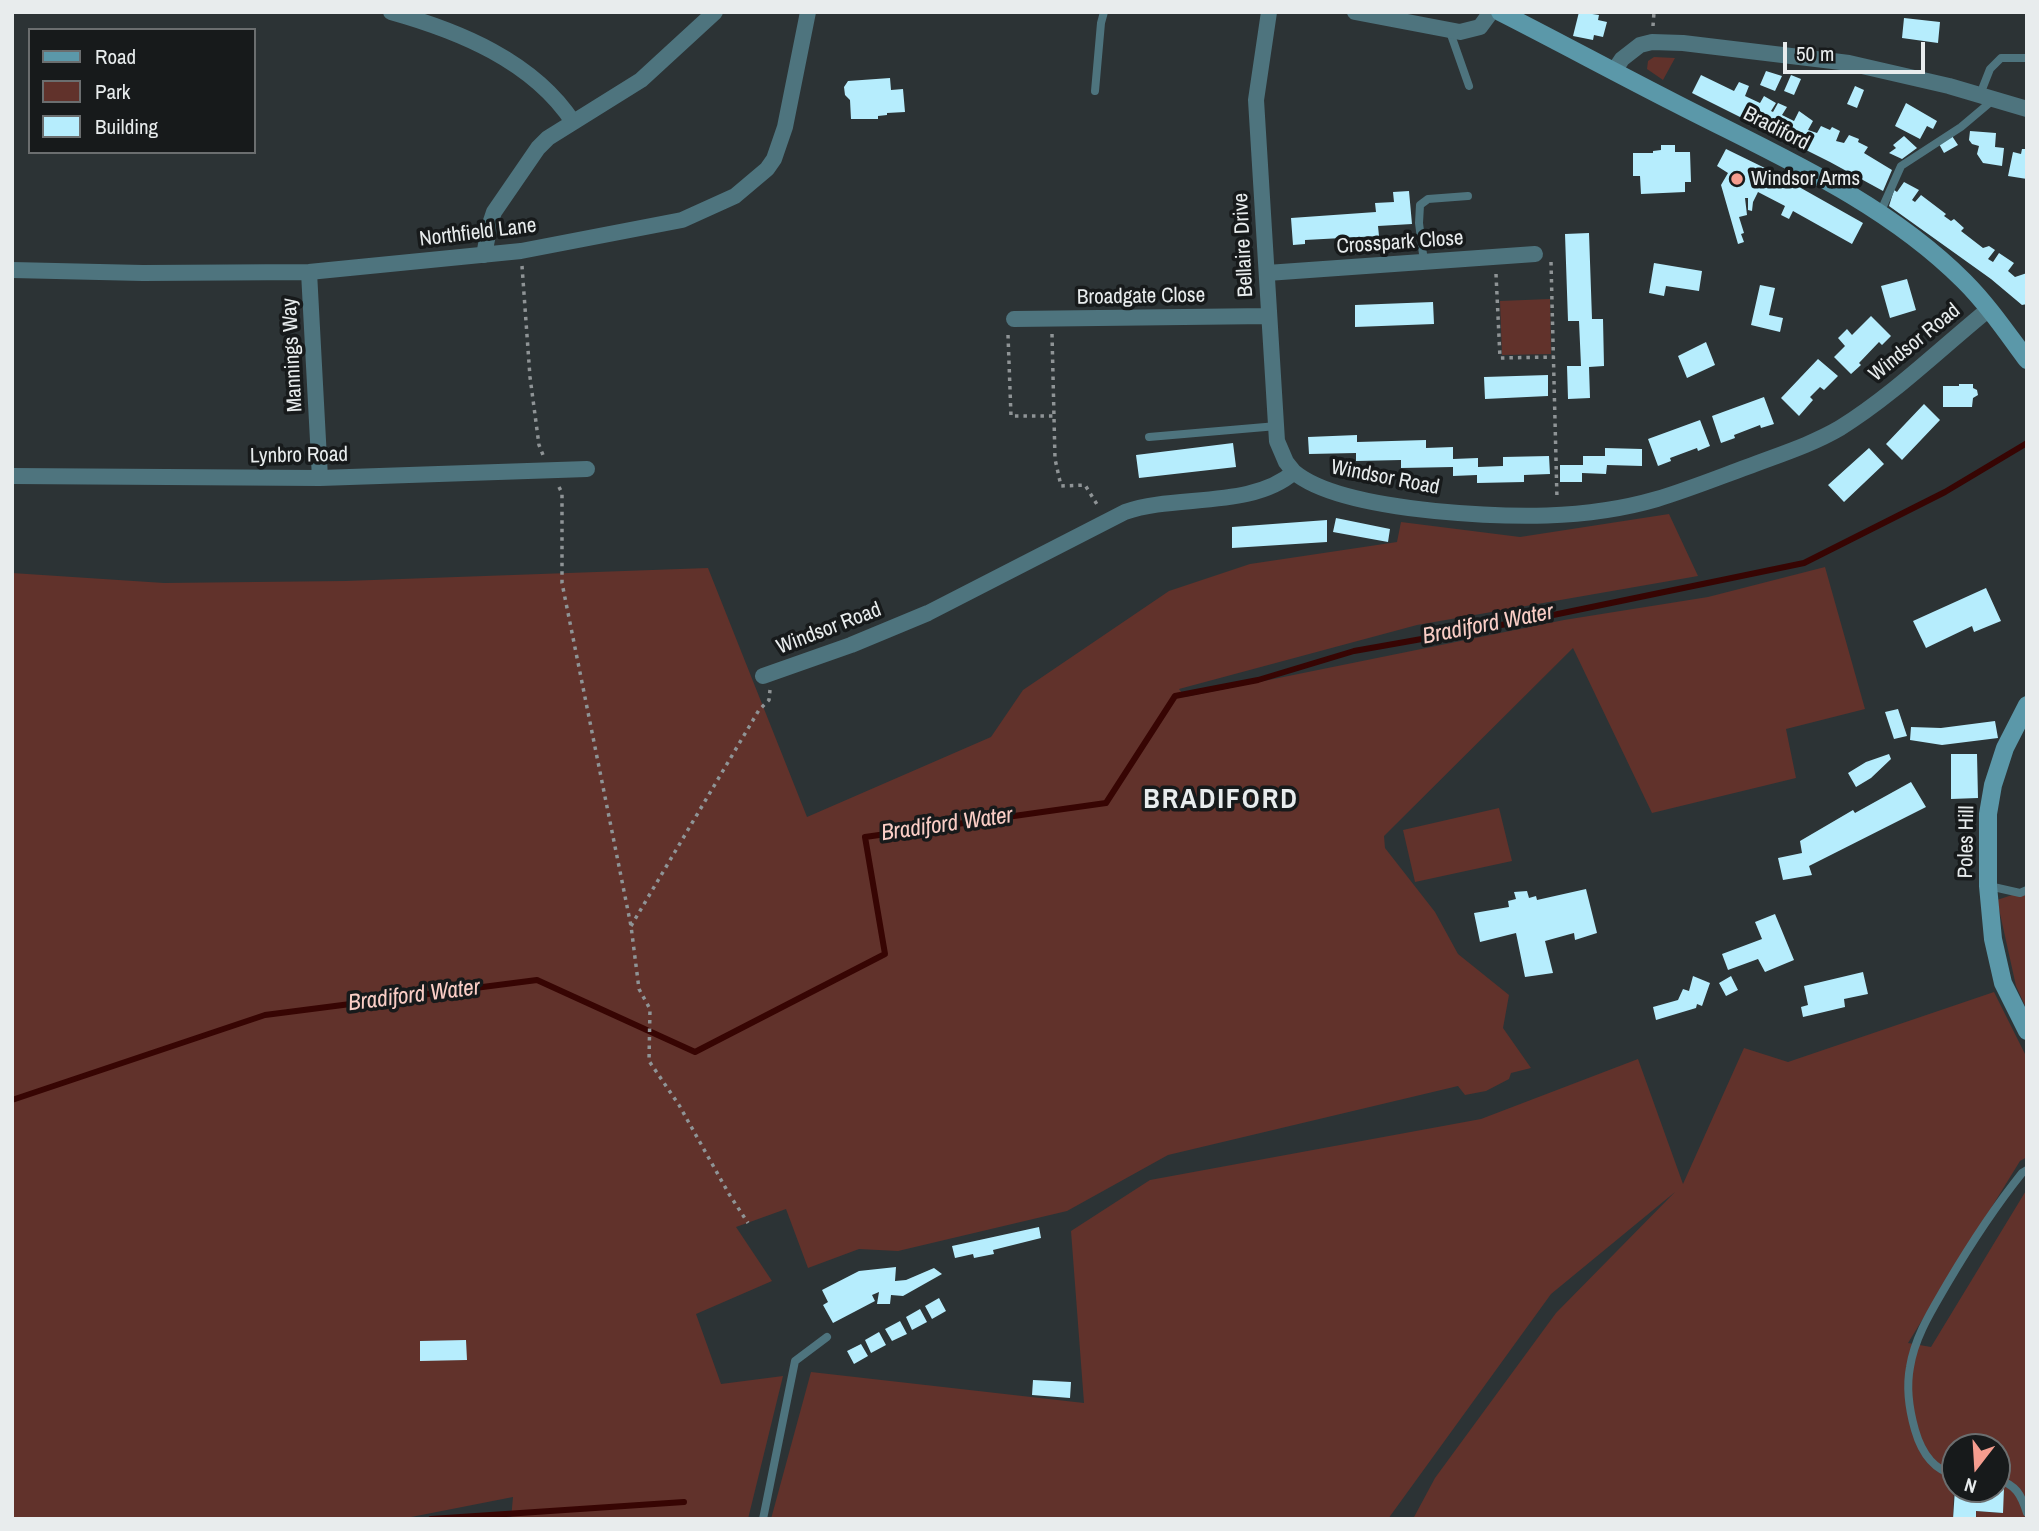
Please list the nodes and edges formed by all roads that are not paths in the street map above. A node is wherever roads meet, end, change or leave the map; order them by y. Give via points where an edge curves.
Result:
1 (391, 12) edge
2 (715, 12) edge
3 (1104, 12) edge
4 (1269, 12) edge
5 (1355, 12) edge
6 (804, 13) edge
7 (1501, 13) edge
8 (1450, 32) junction
9 (2027, 58) edge
10 (1614, 71) junction
11 (1469, 86) dead end
12 (1095, 91) dead end
13 (1986, 99) junction
14 (2027, 109) edge
15 (573, 122) junction
16 (1468, 196) dead end
17 (1880, 213) junction
18 (484, 255) junction
19 (1543, 257) road end
20 (1424, 262) junction
21 (12, 270) edge
22 (309, 272) junction
23 (1267, 273) junction
24 (1989, 309) junction
25 (1269, 316) junction
26 (1014, 320) road end
27 (2027, 360) edge
28 (1276, 426) junction
29 (1149, 438) dead end
30 (587, 469) dead end
31 (1294, 472) junction
32 (12, 476) edge
33 (320, 478) junction
34 (763, 676) road end
35 (2027, 705) edge
36 (1988, 886) junction
37 (2027, 890) edge
38 (2027, 1031) edge
39 (2027, 1170) edge
40 (827, 1337) dead end
41 (1941, 1471) edge
42 (2011, 1484) edge
43 (2027, 1513) edge
44 (763, 1519) edge

1 - 15 street via 444,29 512,63 549,92
2 - 15 street via 641,80
3 - 12 lane
4 - 23 street, Bellaire Drive via 1256,100
5 - 8 street
6 - 18 street, Northfield Lane via 778,151 767,169 744,190 682,220
7 - 8 street via 1469,31
7 - 10 street, Bradiford
8 - 11 lane
9 - 13 lane via 2001,58 1990,69
10 - 13 street via 1640,45 1684,43 1849,63
10 - 17 street, Bradiford via 1762,146
13 - 14 street
13 - 17 lane via 1961,127 1901,166
15 - 18 street via 538,148 504,197 490,224
16 - 20 lane via 1428,199 1420,205
17 - 24 street, Bradiford via 1940,260
18 - 22 street, Northfield Lane
19 - 20 street, Crosspark Close
20 - 23 street, Crosspark Close
21 - 22 street, Northfield Lane
22 - 33 street, Mannings Way
23 - 25 street, Bellaire Drive
24 - 27 street, Bradiford
24 - 31 street, Windsor Road via 1836,430 1656,499 1558,515 1488,516 1401,507 1330,491
25 - 26 street, Broadgate Close
25 - 28 street, Bellaire Drive
28 - 29 lane
28 - 31 street, Bellaire Drive via 1279,449
30 - 33 street, Lynbro Road
31 - 34 street, Windsor Road via 1247,493 1136,508 928,613
32 - 33 street, Lynbro Road
35 - 36 street, Poles Hill via 2004,748 1989,807
36 - 37 lane via 2020,893
36 - 38 street, Poles Hill via 2003,983
39 - 41 lane via 1998,1203 1917,1337 1909,1368 1908,1407 1918,1442
40 - 44 lane via 795,1361
42 - 43 lane via 2021,1494

